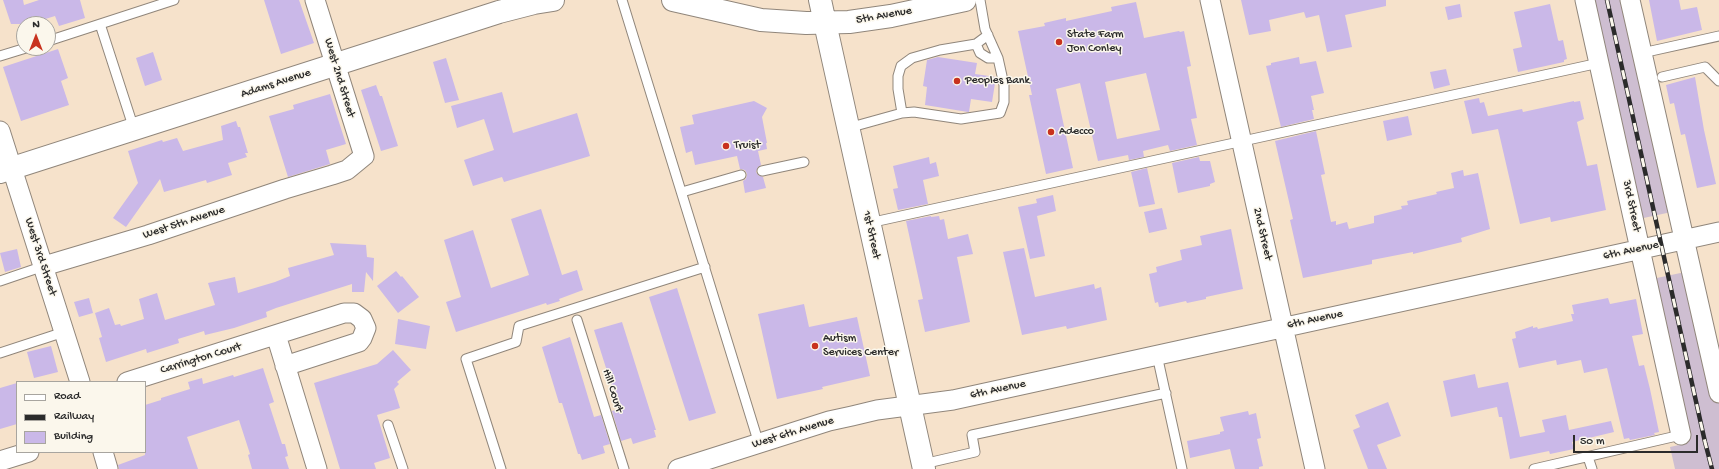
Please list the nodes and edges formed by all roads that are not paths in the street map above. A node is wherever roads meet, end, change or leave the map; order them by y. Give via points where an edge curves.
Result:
1 (174, 0) edge
2 (315, 0) edge
3 (552, 0) edge
4 (622, 0) edge
5 (673, 0) edge
6 (820, 0) edge
7 (965, 0) edge
8 (980, 0) edge
9 (1210, 0) edge
10 (1585, 0) edge
11 (1630, 0) edge
12 (825, 23) junction
13 (100, 24) junction
14 (988, 35) junction
15 (1719, 36) edge
16 (56, 38) edge
17 (976, 44) junction
18 (16, 51) edge
19 (1642, 53) junction
20 (0, 56) edge
21 (998, 58) junction
22 (1599, 63) junction
23 (335, 65) junction
24 (1662, 77) dead end
25 (1719, 81) edge
26 (902, 113) junction
27 (848, 128) junction
28 (134, 130) junction
29 (0, 131) edge
30 (1241, 142) junction
31 (364, 156) joint
32 (804, 162) dead end
33 (6, 170) edge
34 (762, 171) dead end
35 (741, 175) dead end
36 (682, 192) junction
37 (869, 223) junction
38 (1719, 232) edge
39 (1683, 240) junction
40 (1640, 249) junction
41 (44, 266) junction
42 (705, 267) junction
43 (0, 281) edge
44 (577, 320) dead end
45 (1284, 327) junction
46 (64, 332) junction
47 (276, 336) junction
48 (0, 353) edge
49 (1157, 355) junction
50 (285, 366) junction
51 (80, 381) edge
52 (130, 381) edge
53 (1166, 393) junction
54 (1719, 393) edge
55 (910, 406) junction
56 (388, 425) dead end
57 (1681, 435) joint
58 (759, 444) junction
59 (26, 453) edge
60 (103, 453) edge
61 (1588, 457) junction
62 (0, 461) edge
63 (1568, 465) edge
64 (923, 466) edge
65 (108, 469) edge
66 (317, 469) edge
67 (403, 469) edge
68 (501, 469) edge
69 (624, 469) edge
70 (678, 469) edge
71 (1182, 469) edge
72 (1315, 469) edge
73 (1534, 469) edge
74 (1592, 469) edge

1 - 13 lane
2 - 23 street, West 2nd Street
3 - 23 main road, Adams Avenue via 499,12
4 - 36 lane
5 - 12 main road via 761,20
6 - 12 main road, 1st Street
7 - 12 main road, 5th Avenue via 890,16
8 - 14 lane
9 - 30 street, 2nd Street
10 - 22 street, 3rd Street
11 - 19 street
12 - 27 main road, 1st Street
13 - 16 lane
13 - 28 lane
14 - 17 lane
14 - 21 lane
15 - 19 lane
17 - 21 lane via 980,54 988,58
17 - 26 lane via 912,58 901,66 898,89
18 - 20 lane
19 - 39 street
21 - 26 lane via 1004,84 1004,102 1000,113 961,119 914,112
22 - 30 lane
22 - 40 street, 3rd Street
23 - 28 main road, Adams Avenue
23 - 31 street, West 2nd Street
24 - 25 lane via 1706,67
26 - 27 lane
27 - 37 main road, 1st Street
28 - 33 main road, Adams Avenue
29 - 33 street, West 3rd Street
30 - 37 lane
30 - 45 street, 2nd Street
31 - 41 street, West 5th Avenue via 347,170
32 - 34 lane
33 - 41 street, West 3rd Street
35 - 36 lane
36 - 42 lane
37 - 55 main road, 1st Street
38 - 39 street, 6th Avenue
39 - 40 street, 6th Avenue
39 - 54 street
40 - 45 street, 6th Avenue
40 - 57 street, 3rd Street
41 - 43 lane, West 5th Avenue
41 - 46 street, West 3rd Street
42 - 58 lane
42 - 68 lane via 519,326 516,342 466,359
44 - 69 lane, Hill Court
45 - 49 street, 6th Avenue
45 - 72 street, 2nd Street
46 - 48 lane
46 - 51 street, West 3rd Street
47 - 50 street
47 - 50 street, Carrington Court via 349,312 359,315 365,323 365,334 358,342
47 - 52 street, Carrington Court
49 - 53 lane
49 - 55 street, 6th Avenue via 953,400
50 - 66 street
53 - 64 lane via 972,435 976,452
53 - 71 lane
55 - 58 street, West 6th Avenue via 877,410 829,421
55 - 64 main road, 1st Street
56 - 67 lane
57 - 61 lane
58 - 70 street, West 6th Avenue
59 - 62 street
60 - 65 street
61 - 63 lane
61 - 74 lane
63 - 73 lane

